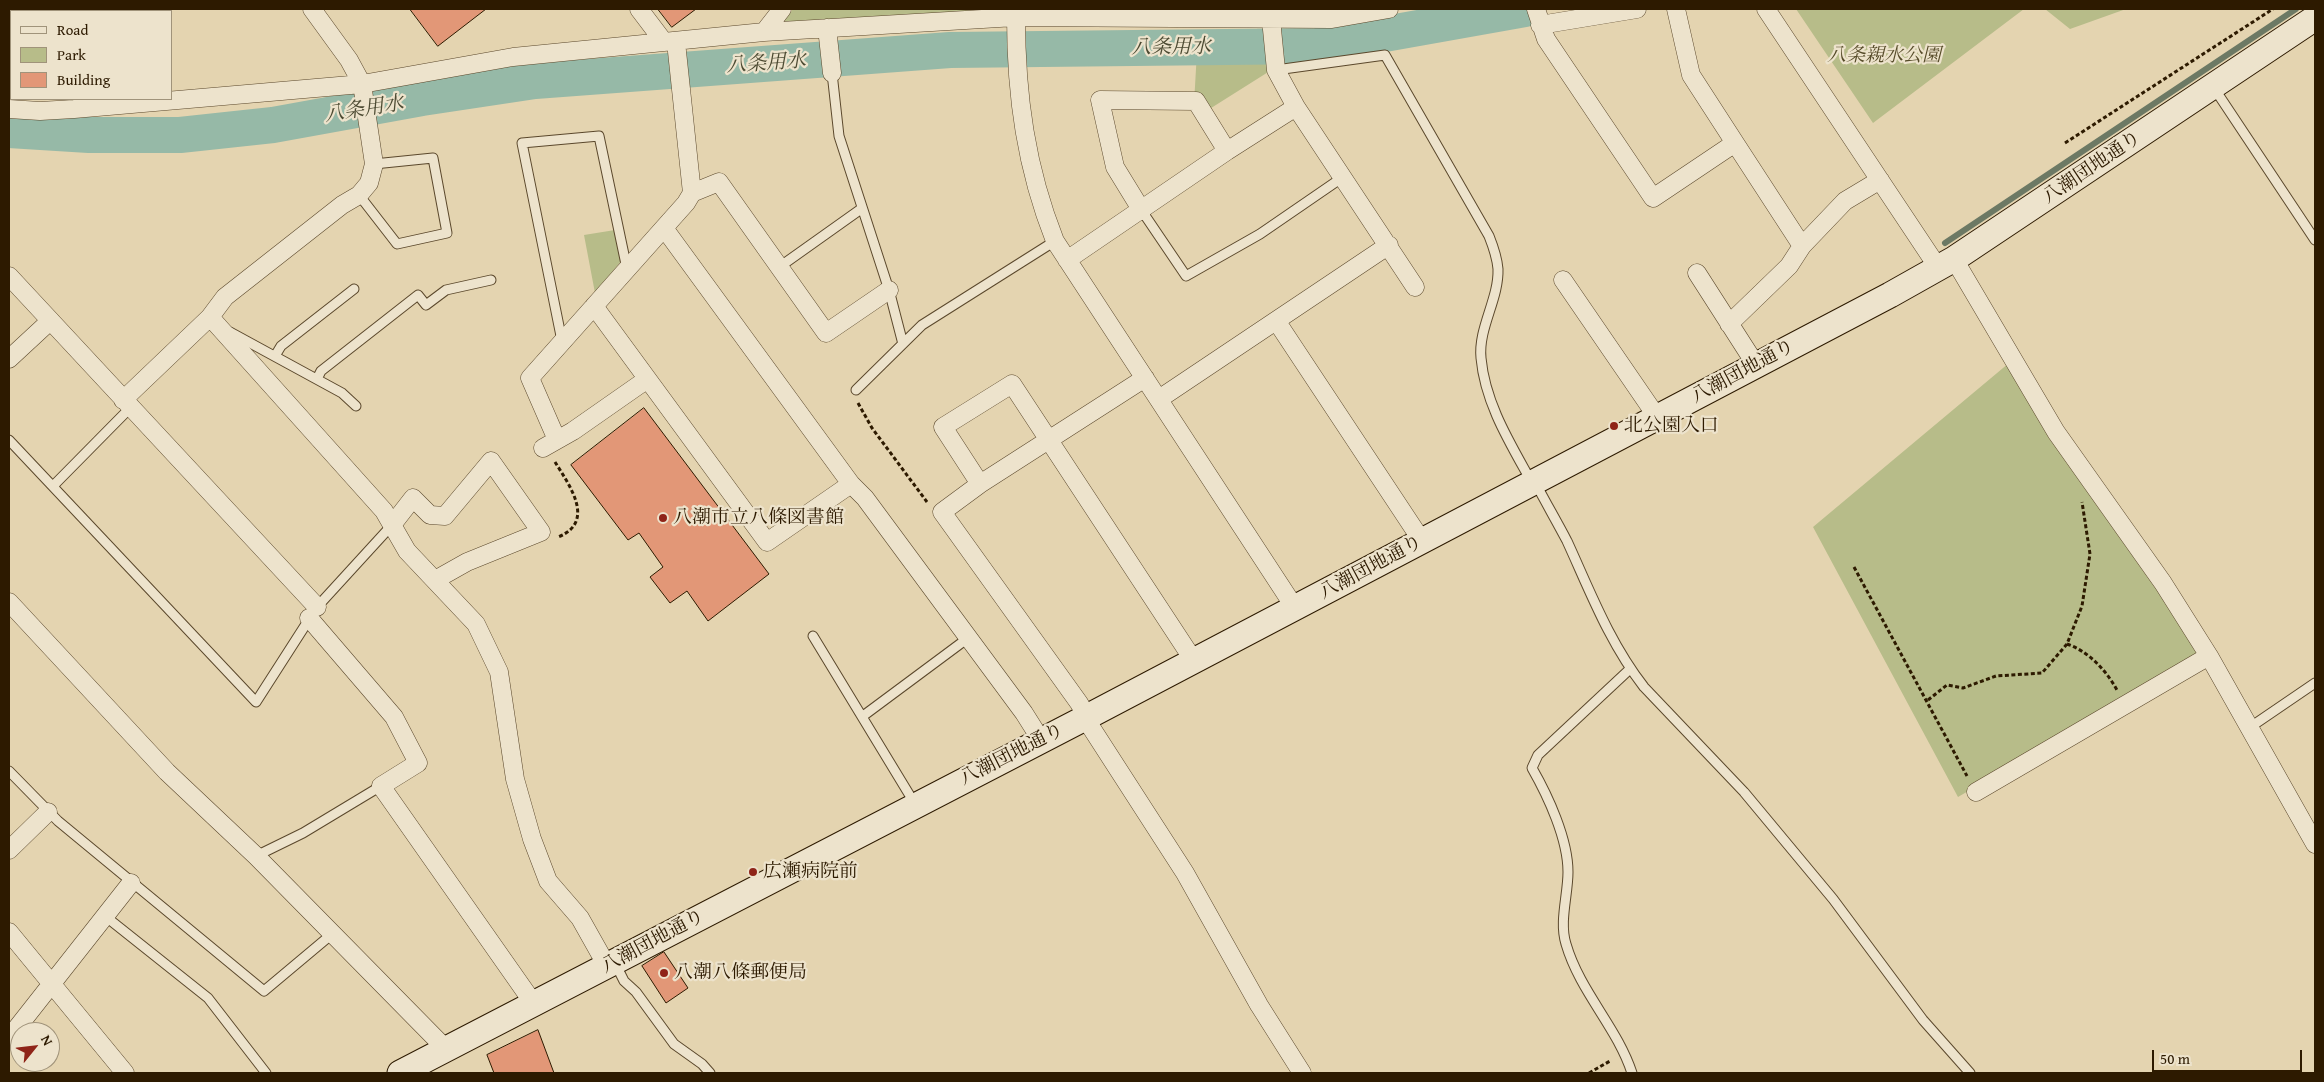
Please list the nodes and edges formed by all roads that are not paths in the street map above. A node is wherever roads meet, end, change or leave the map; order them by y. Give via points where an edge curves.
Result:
1 (312, 9) edge
2 (639, 9) edge
3 (782, 9) edge
4 (1389, 9) edge
5 (1636, 9) edge
6 (1676, 9) edge
7 (1766, 9) edge
8 (1538, 17) edge
9 (2315, 18) edge
10 (1271, 19) junction
11 (1016, 25) junction
12 (764, 32) junction
13 (828, 36) junction
14 (672, 46) junction
15 (1276, 70) junction
16 (832, 73) joint
17 (362, 84) junction
18 (2213, 86) junction
19 (1296, 107) junction
20 (9, 109) edge
21 (1735, 143) junction
22 (1227, 151) junction
23 (374, 164) junction
24 (1343, 178) junction
25 (1880, 180) junction
26 (692, 193) junction
27 (359, 195) junction
28 (861, 209) junction
29 (1142, 211) junction
30 (664, 228) junction
31 (2315, 240) edge
32 (1055, 241) junction
33 (1388, 245) junction
34 (1802, 246) junction
35 (1067, 260) junction
36 (1946, 264) junction
37 (778, 268) junction
38 (627, 269) junction
39 (1697, 273) dead end
40 (9, 276) edge
41 (491, 280) dead end
42 (1563, 280) dead end
43 (1415, 287) dead end
44 (354, 289) dead end
45 (889, 290) junction
46 (594, 306) junction
47 (211, 319) junction
48 (50, 321) junction
49 (1277, 322) junction
50 (1729, 324) junction
51 (562, 342) junction
52 (903, 344) junction
53 (275, 356) junction
54 (9, 359) edge
55 (1756, 365) junction
56 (1145, 378) junction
57 (317, 379) junction
58 (646, 380) junction
59 (856, 390) road end
60 (1159, 399) junction
61 (127, 404) junction
62 (356, 406) dead end
63 (1658, 417) junction
64 (9, 440) edge
65 (1051, 441) junction
66 (1534, 482) junction
67 (851, 484) junction
68 (980, 484) junction
69 (53, 486) junction
70 (392, 525) junction
71 (1422, 541) junction
72 (435, 580) junction
73 (9, 602) edge
74 (1295, 608) junction
75 (313, 612) junction
76 (813, 636) dead end
77 (968, 638) junction
78 (2209, 656) junction
79 (1194, 661) junction
80 (1630, 669) junction
81 (2315, 683) edge
82 (863, 716) junction
83 (1086, 718) junction
84 (2249, 728) junction
85 (1041, 740) junction
86 (9, 771) edge
87 (381, 786) junction
88 (1976, 792) road end
89 (915, 805) junction
90 (48, 812) junction
91 (2315, 844) edge
92 (9, 850) edge
93 (256, 856) junction
94 (131, 883) junction
95 (105, 916) junction
96 (9, 932) edge
97 (332, 934) junction
98 (611, 964) junction
99 (53, 983) junction
100 (534, 1004) junction
101 (9, 1038) edge
102 (446, 1050) junction
103 (126, 1073) edge
104 (266, 1073) edge
105 (402, 1073) edge
106 (710, 1073) edge
107 (1302, 1073) edge
108 (1632, 1073) edge
109 (1970, 1073) edge

1 - 17 street
2 - 14 street
3 - 12 street
4 - 10 street via 1332,19
5 - 8 street
6 - 21 street via 1690,75
7 - 25 street
8 - 21 street via 1546,39 1653,198
9 - 18 street, 八潮団地通り
10 - 11 street
10 - 15 street
11 - 13 street
11 - 32 street via 1018,78 1027,152
12 - 13 street
12 - 14 street
13 - 16 street
14 - 17 street via 513,57
14 - 26 street
15 - 19 street
15 - 66 lane via 1385,56 1495,251 1498,270 1482,338 1481,357 1498,422
16 - 28 lane via 839,136
17 - 20 street via 74,110
17 - 23 street
18 - 31 lane
18 - 36 street, 八潮団地通り
19 - 22 street
19 - 24 street
21 - 34 street
22 - 29 street
22 - 29 street via 1196,101 1100,100 1115,167
23 - 27 street via 370,183
23 - 27 lane via 433,158 447,233 397,244
24 - 29 lane via 1260,234 1186,276
24 - 33 street
25 - 34 street via 1845,201
25 - 36 street
26 - 30 street
26 - 37 street via 719,182
27 - 47 street via 225,298
28 - 37 lane
28 - 45 lane
29 - 35 street
30 - 38 street
30 - 67 street
32 - 35 street
32 - 52 lane via 922,325
33 - 43 street
33 - 49 street
34 - 50 street via 1789,266
35 - 56 street
36 - 55 street, 八潮団地通り
36 - 78 street
37 - 45 street via 826,333
38 - 46 street
38 - 51 lane via 599,136 522,143
39 - 50 street
40 - 48 street
41 - 57 lane via 446,290 426,305 418,295 321,371
42 - 63 street
44 - 53 lane via 281,346
45 - 52 lane
46 - 51 street
46 - 58 street
47 - 53 lane
47 - 61 street
47 - 70 street via 384,512
48 - 54 street
48 - 61 street
49 - 60 street
49 - 71 street
50 - 55 street
51 - 58 street via 530,378 548,445
52 - 59 lane
53 - 57 lane
55 - 63 street, 八潮団地通り
56 - 60 street
56 - 65 street
57 - 62 lane via 342,393
58 - 67 street via 767,542
60 - 74 street
61 - 69 lane
61 - 75 street
63 - 66 street, 八潮団地通り
64 - 69 lane
65 - 68 street
65 - 68 street via 1012,384 943,427
65 - 79 street
66 - 71 street, 八潮団地通り
66 - 80 lane via 1566,540 1597,612
67 - 77 street via 865,498
68 - 83 street via 942,512 1073,695
69 - 75 lane via 256,702
70 - 72 street via 407,551
70 - 72 street via 413,498 430,515 445,516 492,461 541,532 467,562
70 - 75 lane
71 - 74 street, 八潮団地通り
72 - 98 street via 476,624 499,672 515,779 548,880 580,918
73 - 93 street via 167,772
74 - 79 street, 八潮団地通り
75 - 87 street via 394,717 418,763
76 - 82 lane
77 - 82 lane
77 - 85 street
78 - 84 street
78 - 88 street
79 - 83 street, 八潮団地通り
80 - 108 lane via 1538,756 1532,768 1545,790 1566,856 1565,943 1580,981 1627,1057
80 - 109 lane via 1744,792 1833,899 1924,1020
81 - 84 lane
82 - 89 lane
83 - 85 street, 八潮団地通り
83 - 107 street via 1185,872 1259,1006
84 - 91 street
85 - 89 street, 八潮団地通り
86 - 90 lane
87 - 93 lane via 303,833
87 - 100 street
89 - 98 street, 八潮団地通り
90 - 92 street
90 - 94 lane
93 - 97 street
94 - 95 street
94 - 97 lane via 264,991
95 - 99 street
95 - 104 lane via 208,998
96 - 99 street
97 - 102 street
98 - 100 street, 八潮団地通り
98 - 106 lane via 674,1044
99 - 101 street
99 - 103 street
100 - 102 street, 八潮団地通り
102 - 105 street, 八潮団地通り

